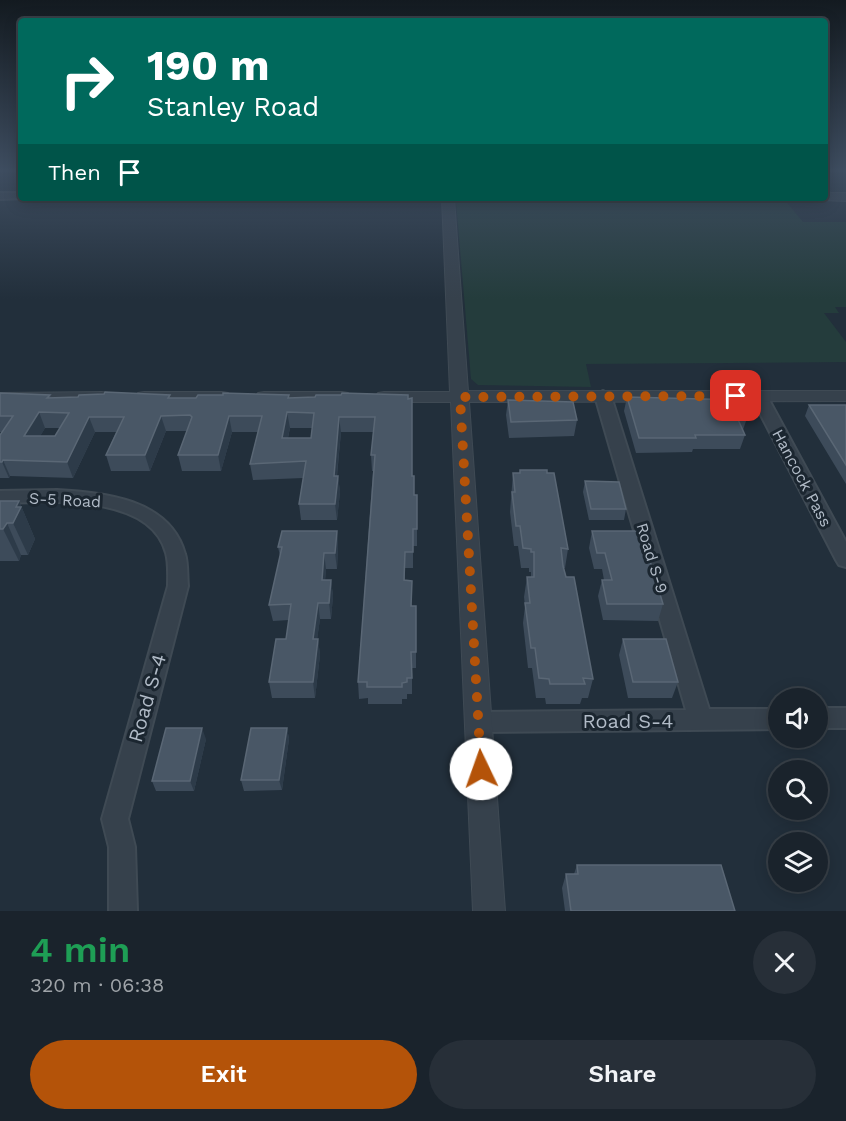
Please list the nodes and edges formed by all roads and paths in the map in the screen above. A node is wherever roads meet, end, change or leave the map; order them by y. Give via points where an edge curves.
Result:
1 (449, 214) edge
2 (603, 396) junction
3 (759, 396) junction
4 (846, 396) edge
5 (460, 397) junction
6 (0, 398) edge
7 (0, 497) edge
8 (130, 507) joint
9 (846, 560) edge
10 (828, 718) edge
11 (846, 718) edge
12 (768, 719) edge
13 (701, 721) junction
14 (478, 722) junction
15 (123, 911) edge
16 (489, 911) edge

1 - 5 street
2 - 3 street
2 - 5 street
2 - 13 street, Road S-9
3 - 4 street
3 - 9 street, Hancock Pass
5 - 6 street
5 - 14 street
7 - 8 street, S-5 Road via 76,498
8 - 15 street, Road S-4 via 156,520 164,530 175,548 180,574 116,819 122,848
10 - 11 street
12 - 13 street, Road S-4
13 - 14 street, Road S-4
14 - 16 street

